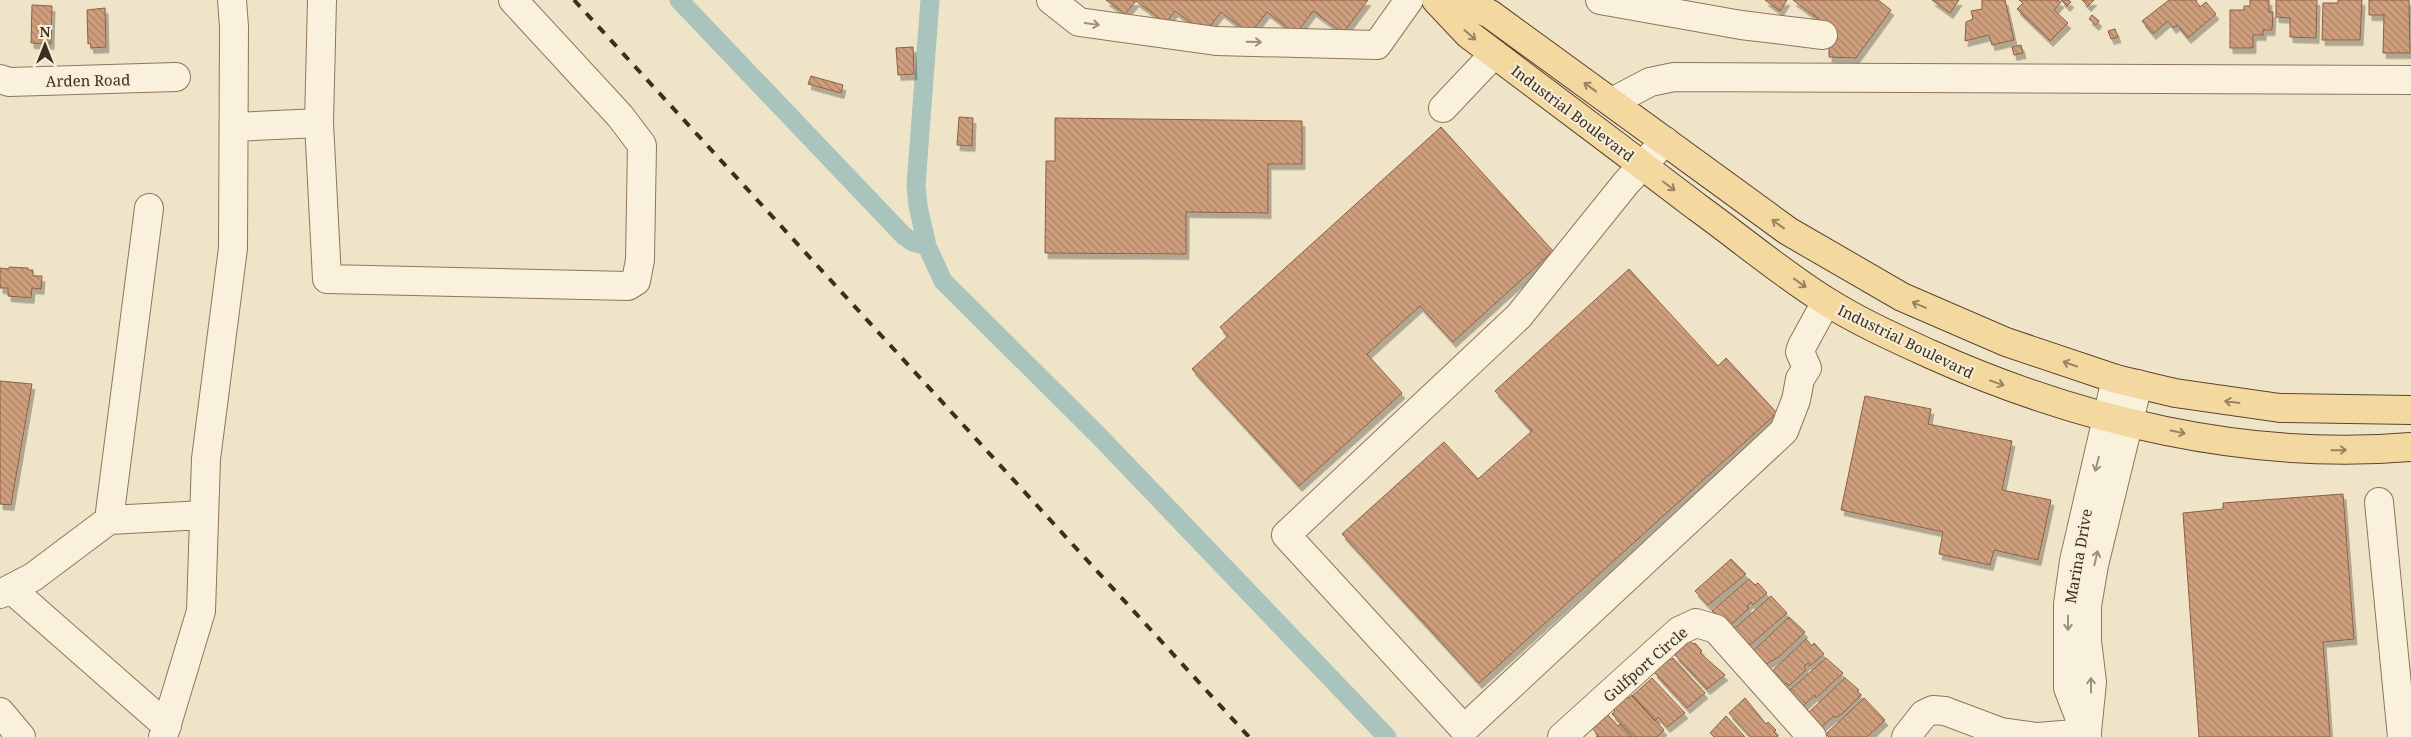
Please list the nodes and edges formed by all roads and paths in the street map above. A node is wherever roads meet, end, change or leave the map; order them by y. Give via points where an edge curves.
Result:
1 (232, 0) edge
2 (322, 0) edge
3 (513, 0) edge
4 (1051, 0) edge
5 (1409, 0) edge
6 (1436, 0) edge
7 (1459, 0) edge
8 (1600, 0) edge
9 (1634, 3) edge
10 (1823, 35) dead end
11 (1494, 54) junction
12 (176, 77) dead end
13 (0, 79) edge
14 (2411, 80) edge
15 (1612, 102) junction
16 (1443, 108) dead end
17 (319, 123) junction
18 (234, 127) junction
19 (1665, 141) junction
20 (1643, 166) junction
21 (149, 208) dead end
22 (1826, 302) junction
23 (2127, 381) junction
24 (2411, 410) edge
25 (2119, 419) junction
26 (2411, 446) edge
27 (2379, 502) dead end
28 (204, 515) junction
29 (109, 520) junction
30 (5, 592) edge
31 (0, 712) edge
32 (165, 731) edge
33 (1804, 734) edge
34 (2087, 735) edge
35 (21, 737) edge
36 (1562, 737) edge
37 (1906, 737) edge
38 (2037, 737) edge
39 (2402, 737) edge

1 - 18 street
2 - 17 street
3 - 17 street via 620,116 642,145 640,260 636,281 628,286 327,278
4 -> 5 street via 1079,22 1216,42 1377,45
6 -> 11 main road, Industrial Boulevard via 1468,34
15 -> 7 main road, Industrial Boulevard via 1490,14
8 - 9 street
9 - 10 street via 1741,25
11 - 16 street
11 - 20 main road, Industrial Boulevard
12 - 13 street, Arden Road via 9,82
14 - 15 street via 1674,77 1650,82
15 - 19 main road, Industrial Boulevard
17 - 18 street
18 - 28 street via 233,248 206,459
19 - 20 street
23 -> 19 main road, Industrial Boulevard via 2006,342 1902,297 1788,230
20 -> 22 main road, Industrial Boulevard
20 - 22 street via 1519,316 1286,535 1464,729 1784,431 1800,379 1807,368 1800,352
21 - 29 street
22 -> 25 main road, Industrial Boulevard via 1969,372 2053,402
24 -> 23 main road, Industrial Boulevard via 2280,408 2175,393
23 - 25 street, Marina Drive
25 -> 26 main road, Industrial Boulevard via 2203,437 2274,446 2325,450
25 - 34 street, Marina Drive via 2087,606 2092,682
27 - 39 street
28 - 29 street
28 - 32 street via 201,611
29 - 30 street via 33,577
30 - 32 street
31 - 35 street
33 - 36 street, Gulfport Circle via 1716,629 1696,623 1679,631
34 - 38 street
37 - 38 street via 1924,714 1933,710 1946,711 2001,732

